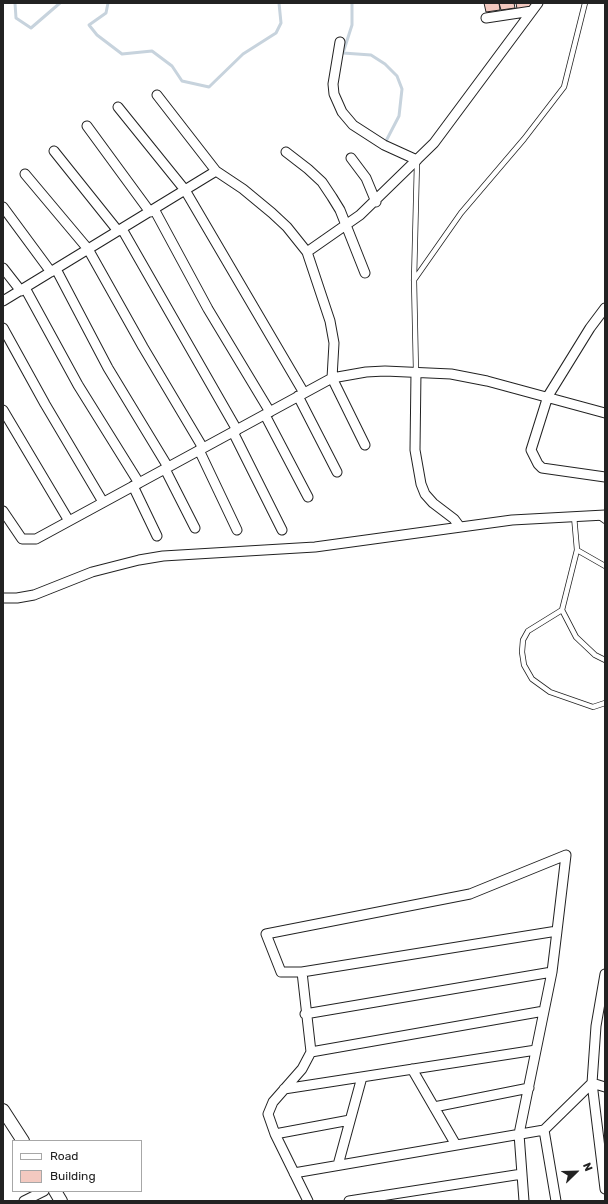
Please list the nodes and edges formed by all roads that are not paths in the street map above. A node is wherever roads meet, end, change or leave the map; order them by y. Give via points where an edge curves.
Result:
1 (538, 3) edge
2 (585, 3) edge
3 (532, 11) junction
4 (486, 18) dead end
5 (340, 42) dead end
6 (157, 96) dead end
7 (118, 107) dead end
8 (87, 126) dead end
9 (54, 151) dead end
10 (286, 152) dead end
11 (351, 158) dead end
12 (417, 160) junction
13 (216, 171) junction
14 (26, 174) dead end
15 (185, 190) junction
16 (376, 202) junction
17 (3, 207) edge
18 (152, 210) junction
19 (346, 226) junction
20 (120, 230) junction
21 (88, 249) junction
22 (307, 252) junction
23 (3, 268) edge
24 (54, 270) junction
25 (365, 273) dead end
26 (414, 280) junction
27 (23, 289) junction
28 (3, 301) edge
29 (605, 308) edge
30 (3, 328) edge
31 (416, 372) junction
32 (332, 378) junction
33 (301, 395) junction
34 (548, 396) junction
35 (3, 410) edge
36 (267, 413) junction
37 (605, 413) edge
38 (235, 431) junction
39 (365, 445) dead end
40 (201, 449) junction
41 (166, 468) junction
42 (337, 472) dead end
43 (605, 477) edge
44 (136, 485) junction
45 (308, 497) dead end
46 (103, 502) junction
47 (3, 511) edge
48 (594, 514) junction
49 (605, 515) edge
50 (574, 516) junction
51 (69, 521) junction
52 (605, 521) edge
53 (460, 527) junction
54 (195, 528) dead end
55 (237, 530) dead end
56 (282, 530) dead end
57 (157, 536) dead end
58 (578, 550) junction
59 (605, 566) edge
60 (3, 598) edge
61 (562, 610) junction
62 (605, 660) edge
63 (605, 702) edge
64 (557, 931) junction
65 (302, 972) junction
66 (552, 972) junction
67 (605, 974) edge
68 (604, 985) edge
69 (544, 1011) junction
70 (305, 1014) junction
71 (601, 1028) edge
72 (536, 1050) junction
73 (311, 1052) junction
74 (412, 1069) junction
75 (362, 1076) junction
76 (592, 1083) junction
77 (605, 1087) edge
78 (284, 1088) junction
79 (529, 1088) junction
80 (434, 1107) junction
81 (3, 1110) edge
82 (350, 1120) junction
83 (601, 1126) edge
84 (544, 1130) junction
85 (275, 1134) junction
86 (519, 1134) junction
87 (22, 1140) edge
88 (456, 1145) junction
89 (338, 1165) junction
90 (294, 1173) junction
91 (522, 1174) junction
92 (605, 1189) edge
93 (42, 1192) edge
94 (56, 1192) edge
95 (24, 1201) edge
96 (61, 1201) edge
97 (308, 1201) edge
98 (349, 1201) edge
99 (524, 1201) edge
100 (556, 1201) edge

1 - 3 street
2 - 26 lane via 564,87 462,213
3 - 4 street
3 - 12 street via 451,121
5 - 12 street via 333,84 334,94 342,112 353,125 378,141
6 - 13 street
7 - 15 street
8 - 18 street
9 - 20 street
10 - 19 street via 322,182 340,210
11 - 16 street via 366,178
12 - 16 street
12 - 26 lane
13 - 15 street
13 - 22 street via 243,188 272,213
14 - 21 street
15 - 18 street
15 - 33 street
16 - 19 street
17 - 24 street
18 - 20 street
18 - 36 street
19 - 22 street
19 - 25 street
20 - 21 street
20 - 38 street
21 - 24 street
21 - 40 street
22 - 32 street via 330,321 334,343
23 - 27 street
24 - 27 street
24 - 41 street
26 - 31 lane
27 - 28 street
27 - 44 street
29 - 34 street
30 - 46 street
31 - 32 street via 372,371
31 - 34 street via 451,374
31 - 53 street via 415,450 421,484 433,503 454,518
32 - 33 street
32 - 39 street
33 - 36 street
33 - 42 street
34 - 37 street
34 - 43 street via 532,442 531,450 538,464 548,469
35 - 51 street
36 - 38 street
36 - 45 street
38 - 40 street
38 - 56 street
40 - 41 street
40 - 55 street
41 - 44 street
41 - 54 street
44 - 46 street
44 - 57 street
46 - 51 street
47 - 51 street via 22,539 36,539
48 - 49 street
48 - 50 street
48 - 52 lane
50 - 53 street
50 - 58 lane
53 - 60 street via 315,547 163,556 92,572 34,595
58 - 59 lane
58 - 61 lane
61 - 62 lane via 576,637 595,655
61 - 63 lane via 528,631 523,640 524,665 532,679 550,692 592,707
64 - 65 street
64 - 65 street via 566,855 470,894 266,934 281,972
64 - 66 street
65 - 70 street
66 - 69 street
66 - 70 street
67 - 68 street
68 - 71 street
69 - 72 street
69 - 73 street
70 - 73 street
71 - 76 street
72 - 74 street
72 - 79 street
73 - 78 street via 302,1070
74 - 75 street
74 - 80 street
75 - 78 street
75 - 82 street
76 - 77 street
76 - 83 street
76 - 84 street
78 - 85 street via 273,1102 268,1114
79 - 80 street
79 - 86 street
80 - 88 street
81 - 87 main road
82 - 85 street
82 - 89 street
83 - 92 street
84 - 86 street
84 - 100 street
85 - 90 street
86 - 88 street
86 - 91 street
88 - 89 street
89 - 90 street
90 - 97 street
91 - 98 street
91 - 99 street
93 - 95 street
94 - 96 main road

